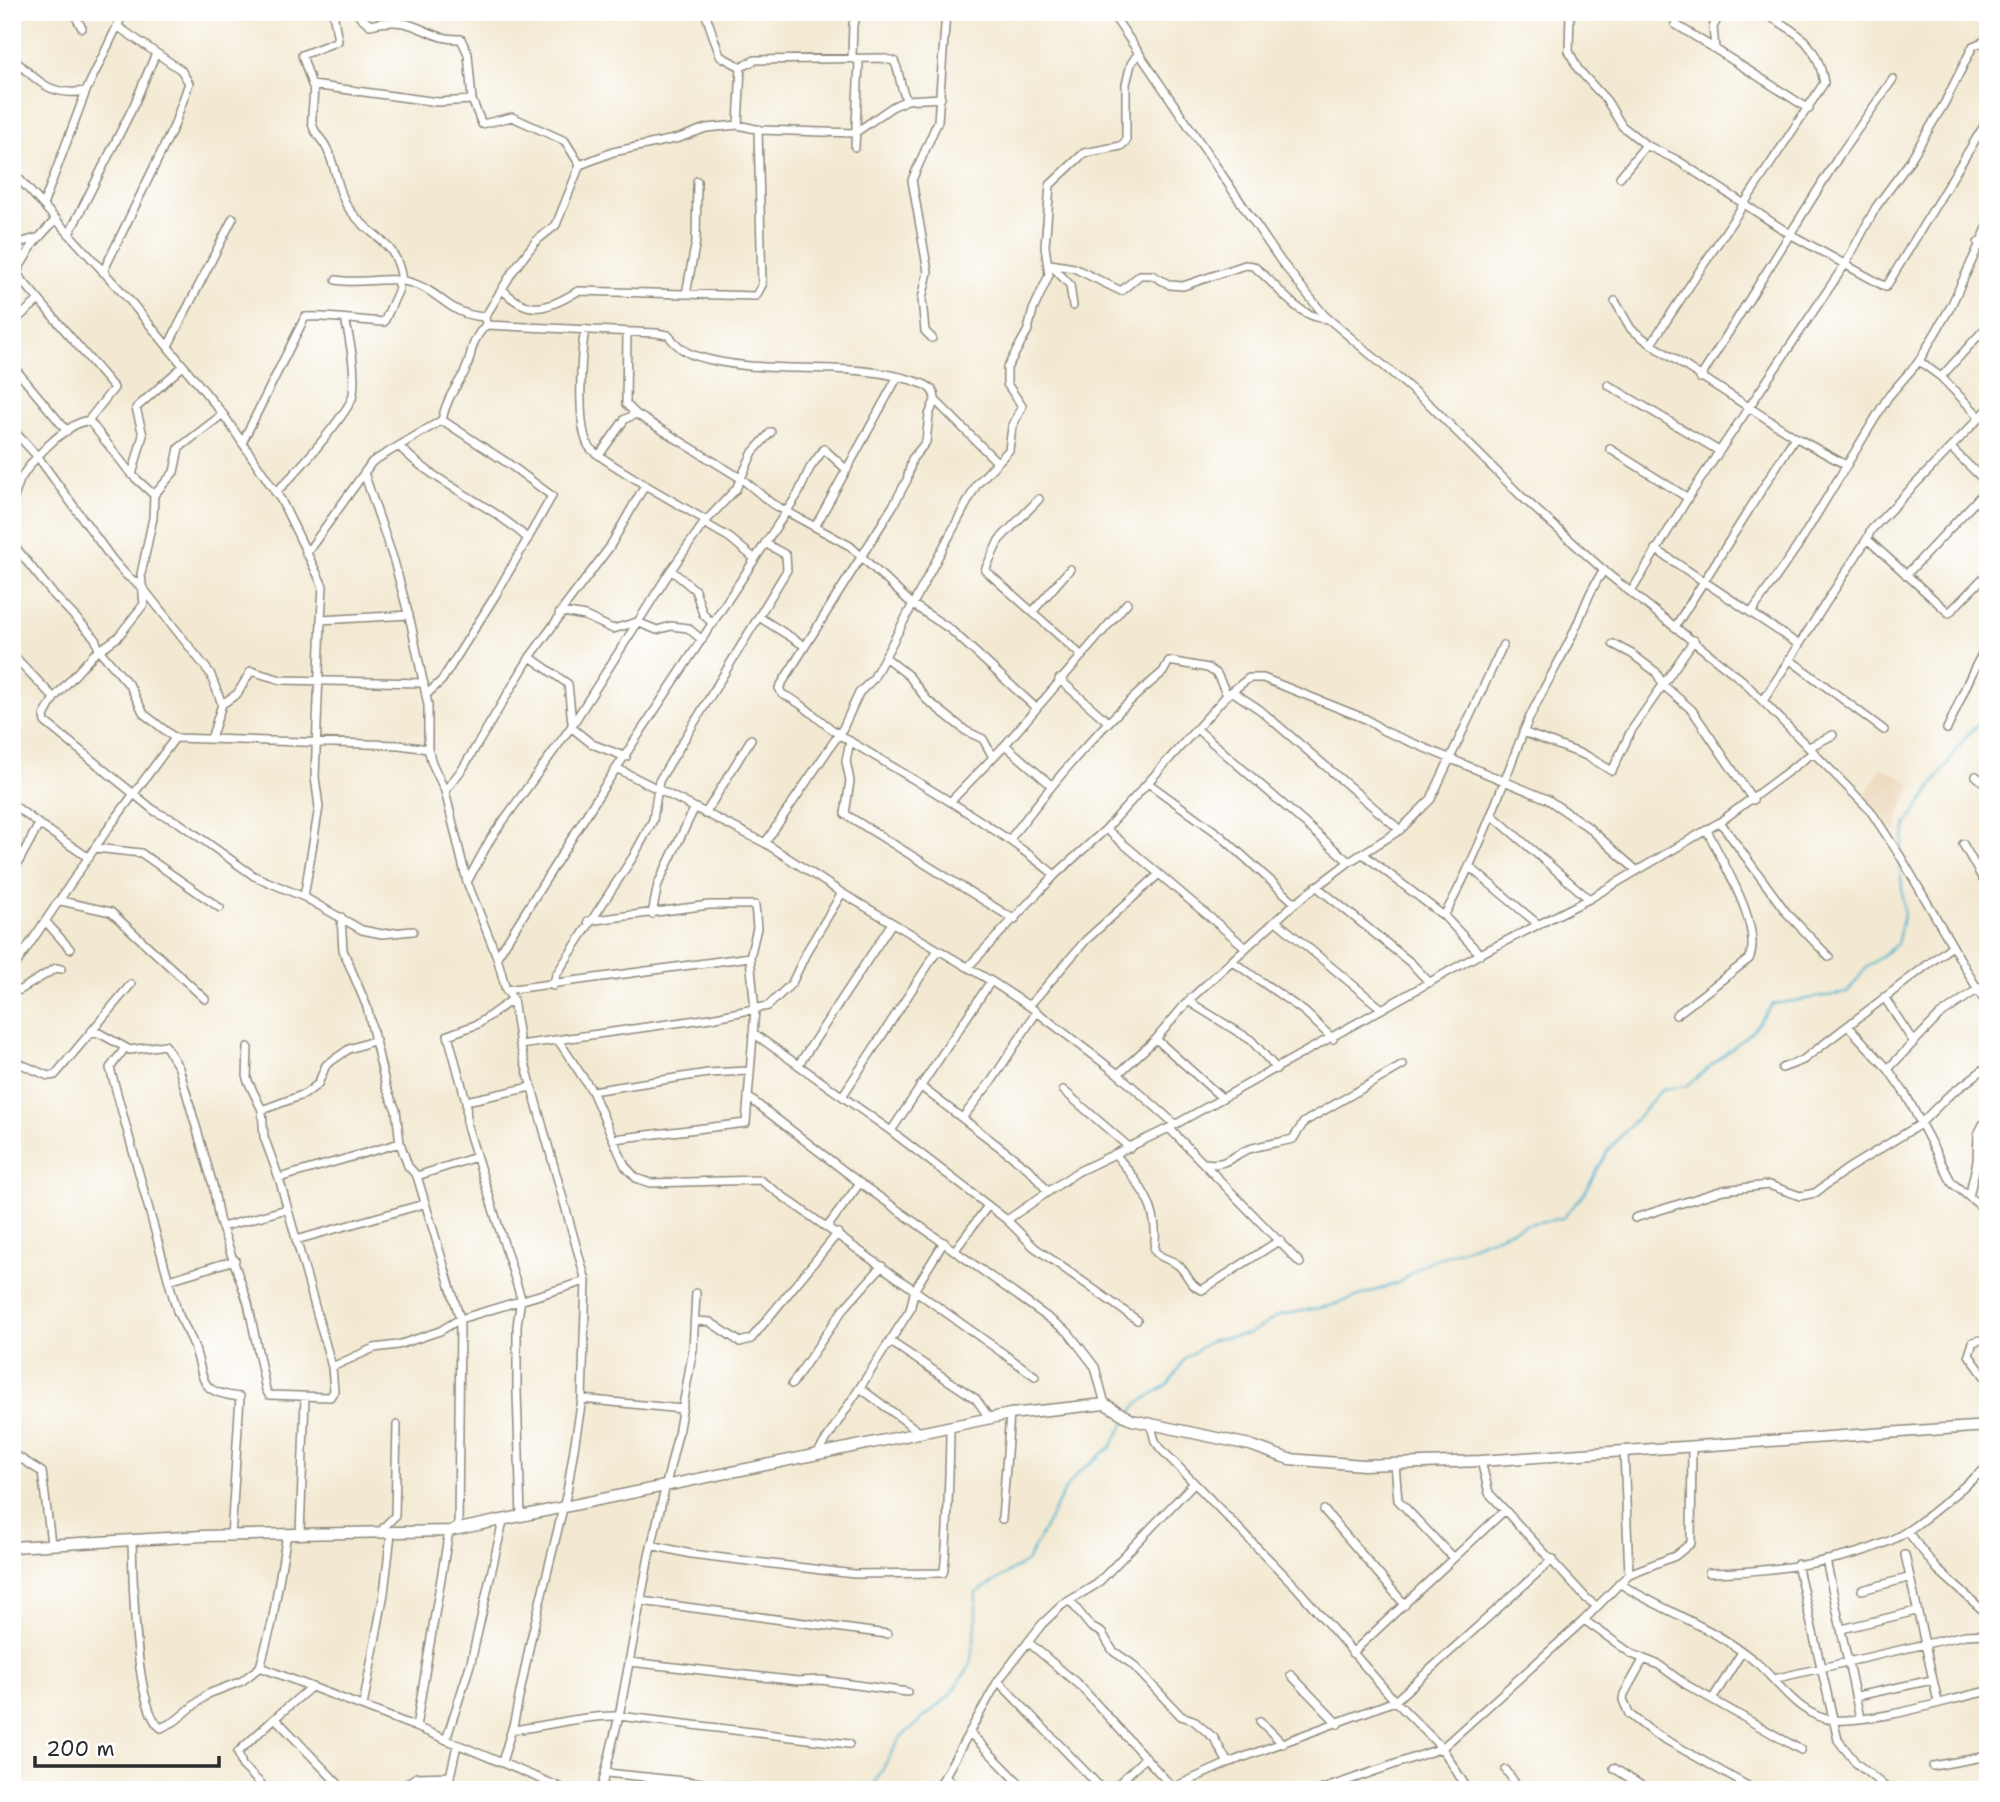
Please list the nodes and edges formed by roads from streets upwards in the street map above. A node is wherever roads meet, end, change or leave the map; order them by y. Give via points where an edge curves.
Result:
1 (73, 12) edge
2 (124, 12) edge
3 (333, 12) edge
4 (355, 12) edge
5 (705, 12) edge
6 (859, 12) edge
7 (946, 12) edge
8 (1111, 12) edge
9 (1570, 12) edge
10 (1721, 12) edge
11 (1762, 12) edge
12 (1675, 24) dead end
13 (117, 26) junction
14 (82, 28) dead end
15 (1988, 40) edge
16 (1715, 49) junction
17 (156, 52) junction
18 (1139, 52) junction
19 (852, 57) junction
20 (12, 58) edge
21 (741, 67) junction
22 (1893, 79) dead end
23 (313, 85) junction
24 (86, 91) junction
25 (941, 99) junction
26 (472, 100) junction
27 (907, 100) junction
28 (1809, 108) junction
29 (1988, 119) edge
30 (738, 125) junction
31 (758, 130) junction
32 (855, 133) junction
33 (1646, 145) junction
34 (855, 147) dead end
35 (580, 165) junction
36 (12, 171) edge
37 (1620, 177) dead end
38 (697, 181) dead end
39 (1746, 203) junction
40 (43, 205) junction
41 (233, 218) dead end
42 (56, 219) junction
43 (1988, 226) edge
44 (69, 234) junction
45 (1790, 234) junction
46 (41, 236) junction
47 (1978, 243) junction
48 (12, 245) edge
49 (1988, 248) edge
50 (1846, 263) junction
51 (1050, 264) junction
52 (103, 272) junction
53 (336, 280) dead end
54 (400, 280) junction
55 (502, 289) junction
56 (686, 294) junction
57 (39, 300) junction
58 (1615, 301) dead end
59 (1073, 306) dead end
60 (345, 319) junction
61 (1328, 319) junction
62 (486, 321) junction
63 (12, 323) edge
64 (1988, 325) edge
65 (585, 329) junction
66 (627, 332) junction
67 (932, 338) dead end
68 (1651, 344) junction
69 (168, 346) junction
70 (1919, 361) junction
71 (12, 365) edge
72 (183, 366) junction
73 (1941, 377) junction
74 (897, 378) junction
75 (1700, 378) junction
76 (1608, 385) dead end
77 (935, 400) junction
78 (1748, 407) junction
79 (1988, 409) edge
80 (223, 414) junction
81 (636, 414) junction
82 (1979, 416) junction
83 (442, 420) junction
84 (87, 422) junction
85 (12, 429) edge
86 (67, 431) junction
87 (771, 432) dead end
88 (1795, 437) junction
89 (242, 443) junction
90 (399, 446) junction
91 (1951, 448) junction
92 (1610, 449) dead end
93 (1719, 451) junction
94 (600, 454) junction
95 (38, 457) junction
96 (996, 461) junction
97 (1846, 465) junction
98 (847, 470) junction
99 (364, 472) junction
100 (132, 475) junction
101 (742, 479) junction
102 (645, 485) junction
103 (1988, 486) edge
104 (275, 492) junction
105 (155, 495) junction
106 (1688, 498) junction
107 (1039, 499) dead end
108 (12, 501) edge
109 (784, 511) junction
110 (705, 522) junction
111 (815, 527) junction
112 (528, 539) junction
113 (1867, 539) junction
114 (12, 543) edge
115 (765, 543) junction
116 (1655, 549) junction
117 (306, 554) junction
118 (861, 557) junction
119 (754, 559) junction
120 (1070, 569) dead end
121 (671, 570) junction
122 (1604, 570) junction
123 (1988, 573) edge
124 (1906, 575) junction
125 (1704, 582) junction
126 (142, 588) junction
127 (1631, 592) junction
128 (1127, 603) dead end
129 (912, 604) junction
130 (1034, 610) junction
131 (1751, 613) junction
132 (409, 615) junction
133 (557, 616) junction
134 (759, 617) junction
135 (321, 620) junction
136 (636, 622) junction
137 (713, 624) junction
138 (1675, 627) junction
139 (702, 640) junction
140 (1694, 640) junction
141 (1798, 644) junction
142 (1988, 644) edge
143 (1503, 645) dead end
144 (1613, 645) dead end
145 (805, 646) junction
146 (99, 650) junction
147 (12, 654) edge
148 (1083, 656) junction
149 (530, 657) junction
150 (885, 657) junction
151 (1789, 659) junction
152 (1059, 679) junction
153 (317, 682) junction
154 (424, 683) junction
155 (1663, 685) junction
156 (1230, 693) junction
157 (426, 695) junction
158 (54, 698) junction
159 (1763, 701) junction
160 (222, 704) junction
161 (1035, 707) junction
162 (1108, 722) junction
163 (571, 727) junction
164 (1947, 729) dead end
165 (1198, 730) junction
166 (1884, 730) dead end
167 (1523, 732) junction
168 (838, 735) junction
169 (1833, 735) dead end
170 (175, 738) junction
171 (211, 739) junction
172 (751, 739) dead end
173 (850, 741) junction
174 (317, 744) junction
175 (1005, 745) junction
176 (428, 749) junction
177 (1811, 750) junction
178 (626, 757) junction
179 (993, 757) junction
180 (1452, 758) junction
181 (618, 769) junction
182 (1976, 776) dead end
183 (1507, 781) junction
184 (1148, 783) junction
185 (1051, 785) junction
186 (1988, 786) edge
187 (657, 788) junction
188 (445, 791) junction
189 (133, 794) junction
190 (1753, 800) junction
191 (951, 801) junction
192 (12, 804) edge
193 (694, 809) junction
194 (705, 814) junction
195 (1493, 816) junction
196 (1720, 822) junction
197 (39, 824) junction
198 (1106, 829) junction
199 (1400, 830) junction
200 (1707, 830) junction
201 (1010, 839) junction
202 (765, 843) junction
203 (1963, 844) dead end
204 (95, 848) junction
205 (1363, 854) junction
206 (89, 858) junction
207 (1349, 862) junction
208 (1471, 868) junction
209 (1636, 870) junction
210 (13, 873) edge
211 (1158, 874) junction
212 (1055, 876) junction
213 (467, 882) junction
214 (1316, 886) junction
215 (1988, 888) edge
216 (842, 893) junction
217 (304, 897) junction
218 (1589, 899) junction
219 (61, 901) junction
220 (1295, 902) junction
221 (220, 908) dead end
222 (652, 914) junction
223 (1444, 916) junction
224 (341, 917) junction
225 (1015, 920) junction
226 (1276, 920) junction
227 (588, 922) junction
228 (47, 923) junction
229 (892, 923) junction
230 (1539, 925) junction
231 (414, 931) dead end
232 (1952, 946) junction
233 (1245, 947) junction
234 (70, 949) dead end
235 (938, 950) junction
236 (1480, 954) junction
237 (497, 957) junction
238 (750, 957) junction
239 (1829, 957) dead end
240 (1232, 961) junction
241 (968, 967) junction
242 (61, 969) dead end
243 (12, 970) edge
244 (991, 981) junction
245 (1429, 982) junction
246 (1988, 982) edge
247 (131, 984) dead end
248 (553, 986) junction
249 (1978, 989) junction
250 (12, 990) edge
251 (506, 990) junction
252 (1884, 997) junction
253 (205, 999) dead end
254 (513, 999) junction
255 (1188, 1001) junction
256 (1029, 1006) junction
257 (1988, 1007) edge
258 (1382, 1009) junction
259 (755, 1010) junction
260 (1036, 1013) junction
261 (1675, 1016) dead end
262 (1848, 1026) junction
263 (754, 1033) junction
264 (91, 1034) junction
265 (1156, 1039) junction
266 (1333, 1039) junction
267 (376, 1040) junction
268 (558, 1040) junction
269 (1913, 1041) junction
270 (520, 1045) junction
271 (248, 1047) dead end
272 (125, 1048) junction
273 (12, 1060) edge
274 (799, 1064) junction
275 (1403, 1065) dead end
276 (1988, 1066) edge
277 (1782, 1068) dead end
278 (1277, 1069) junction
279 (1888, 1069) junction
280 (748, 1071) junction
281 (1118, 1074) junction
282 (920, 1086) junction
283 (531, 1087) junction
284 (1063, 1090) dead end
285 (592, 1091) junction
286 (842, 1095) junction
287 (748, 1097) junction
288 (1222, 1098) junction
289 (466, 1101) junction
290 (262, 1110) junction
291 (1988, 1115) edge
292 (963, 1117) junction
293 (1919, 1125) junction
294 (1172, 1126) junction
295 (891, 1130) junction
296 (614, 1139) junction
297 (400, 1143) junction
298 (1130, 1148) junction
299 (1116, 1155) junction
300 (476, 1157) junction
301 (1203, 1163) junction
302 (417, 1177) junction
303 (279, 1178) junction
304 (860, 1183) junction
305 (1048, 1192) junction
306 (1969, 1197) junction
307 (424, 1204) junction
308 (987, 1207) junction
309 (286, 1209) junction
310 (1988, 1212) edge
311 (1635, 1218) dead end
312 (1007, 1220) junction
313 (828, 1226) junction
314 (222, 1227) junction
315 (838, 1233) junction
316 (296, 1240) junction
317 (1280, 1240) junction
318 (944, 1242) junction
319 (955, 1250) junction
320 (234, 1260) junction
321 (1300, 1263) dead end
322 (882, 1266) junction
323 (169, 1280) junction
324 (586, 1281) junction
325 (915, 1289) junction
326 (696, 1293) dead end
327 (521, 1298) junction
328 (460, 1319) junction
329 (1137, 1320) dead end
330 (695, 1321) junction
331 (1988, 1338) edge
332 (891, 1342) junction
333 (332, 1367) junction
334 (1035, 1376) dead end
335 (1988, 1381) edge
336 (792, 1384) dead end
337 (860, 1388) junction
338 (304, 1397) junction
339 (582, 1399) junction
340 (1105, 1404) junction
341 (682, 1409) junction
342 (1010, 1415) junction
343 (990, 1419) junction
344 (1150, 1423) junction
345 (397, 1425) dead end
346 (1988, 1426) edge
347 (950, 1428) junction
348 (922, 1433) junction
349 (1692, 1446) junction
350 (1624, 1452) junction
351 (12, 1453) edge
352 (817, 1455) junction
353 (1481, 1461) junction
354 (1395, 1464) junction
355 (1988, 1472) edge
356 (1194, 1483) junction
357 (667, 1485) junction
358 (563, 1508) junction
359 (1324, 1510) dead end
360 (1504, 1511) junction
361 (520, 1517) junction
362 (1002, 1519) dead end
363 (503, 1521) junction
364 (454, 1530) junction
365 (1907, 1531) junction
366 (287, 1534) junction
367 (300, 1534) junction
368 (387, 1534) junction
369 (231, 1536) junction
370 (132, 1541) junction
371 (51, 1544) junction
372 (651, 1545) junction
373 (12, 1547) edge
374 (1905, 1555) dead end
375 (1453, 1558) junction
376 (1553, 1559) junction
377 (1826, 1560) junction
378 (1797, 1564) junction
379 (1709, 1573) dead end
380 (1629, 1574) junction
381 (1908, 1578) junction
382 (1619, 1583) junction
383 (1862, 1590) dead end
384 (641, 1601) junction
385 (1071, 1602) junction
386 (1405, 1605) junction
387 (1597, 1606) junction
388 (1916, 1611) junction
389 (1988, 1615) edge
390 (1584, 1620) junction
391 (1842, 1629) junction
392 (887, 1634) dead end
393 (1988, 1634) edge
394 (1028, 1642) junction
395 (1924, 1647) junction
396 (1742, 1652) junction
397 (1352, 1653) junction
398 (1643, 1660) junction
399 (1849, 1661) junction
400 (630, 1662) junction
401 (1822, 1666) junction
402 (260, 1667) junction
403 (1291, 1675) dead end
404 (1773, 1679) junction
405 (1932, 1680) junction
406 (998, 1681) junction
407 (311, 1687) junction
408 (1988, 1691) edge
409 (907, 1692) dead end
410 (1857, 1696) junction
411 (1713, 1698) junction
412 (1395, 1701) junction
413 (1938, 1702) junction
414 (363, 1706) junction
415 (620, 1716) junction
416 (275, 1718) junction
417 (1860, 1718) junction
418 (1833, 1720) junction
419 (1260, 1721) dead end
420 (1338, 1724) junction
421 (416, 1727) junction
422 (512, 1730) junction
423 (970, 1733) junction
424 (446, 1740) junction
425 (849, 1744) dead end
426 (1283, 1744) junction
427 (457, 1745) junction
428 (1442, 1748) junction
429 (1801, 1750) dead end
430 (1988, 1756) edge
431 (1146, 1757) junction
432 (502, 1762) junction
433 (1228, 1763) junction
434 (1933, 1766) dead end
435 (1614, 1768) dead end
436 (1506, 1770) dead end
437 (607, 1773) junction
438 (449, 1776) junction
439 (946, 1776) junction
440 (649, 1777) junction
441 (1174, 1788) edge
442 (267, 1790) edge
443 (344, 1790) edge
444 (396, 1790) edge
445 (447, 1790) edge
446 (567, 1790) edge
447 (601, 1790) edge
448 (645, 1790) edge
449 (769, 1790) edge
450 (937, 1790) edge
451 (958, 1790) edge
452 (1027, 1790) edge
453 (1103, 1790) edge
454 (1112, 1790) edge
455 (1320, 1790) edge
456 (1468, 1790) edge
457 (1520, 1790) edge
458 (1648, 1790) edge
459 (1755, 1790) edge
460 (1889, 1790) edge

1 - 14 street
2 - 13 street
3 - 23 street via 338,41 302,55
4 - 26 street via 370,24 387,20 413,23 447,40 461,40 468,54
5 - 21 street via 720,56
6 - 19 street via 853,24
7 - 25 street
8 - 18 street
9 - 33 street via 1569,51 1578,69 1622,126
10 - 16 street via 1713,27
11 - 28 street via 1804,36 1822,69 1824,83
12 - 16 street
13 - 17 street
13 - 24 street
15 - 50 street via 1973,46 1944,104 1876,207
16 - 28 street
17 - 44 street
17 - 52 street via 189,83 186,100
18 - 51 street via 1126,85 1126,141 1084,153 1050,185 1045,246
18 - 61 street via 1280,260
19 - 21 street via 755,60
19 - 27 street via 894,61
19 - 32 street via 859,62
20 - 24 street via 38,84 69,94
21 - 30 street
22 - 45 street
23 - 26 street via 438,102
23 - 54 street via 312,124 328,151 346,204 364,229 390,246 400,262
24 - 40 street
25 - 27 street
25 - 67 street via 938,121 912,180 928,272 922,299 925,331
26 - 35 street via 482,124 512,117 570,145
27 - 32 street
28 - 39 street
29 - 50 street via 1886,287
30 - 31 street
30 - 35 street via 706,128
31 - 32 street
31 - 56 street via 762,285 756,296
32 - 34 street
33 - 37 street
33 - 39 street
35 - 55 street via 556,225 537,241
36 - 40 street
38 - 56 street via 696,241
39 - 45 street
39 - 68 street
40 - 42 street
41 - 69 street
42 - 44 street
42 - 46 street
43 - 47 street
44 - 52 street
45 - 50 street
45 - 75 street
46 - 48 street
46 - 57 street via 16,273
47 - 49 street
47 - 70 street via 1951,306
50 - 78 street
51 - 59 street via 1070,285
51 - 61 street via 1074,268 1121,291 1140,275 1152,275 1176,286 1253,266 1303,312
51 - 96 street via 1028,330 1008,364 1007,384 1022,406 1012,427 1009,450
52 - 69 street
53 - 54 street via 354,284
54 - 60 street via 384,322
54 - 62 street via 415,284 464,315
55 - 56 street via 515,304 535,308 553,306 578,291
55 - 62 street
57 - 63 street
57 - 84 street via 114,388
58 - 68 street via 1631,329
60 - 89 street via 305,317
60 - 104 street via 352,351 352,397 346,412
61 - 122 street via 1430,405
62 - 65 street
62 - 83 street via 473,339 464,374 447,399
64 - 73 street
65 - 66 street
65 - 94 street via 579,366 582,425 590,447
66 - 74 street via 668,335 691,355 718,360
66 - 81 street via 626,404
68 - 75 street
69 - 72 street
70 - 73 street
70 - 97 street via 1888,397
71 - 86 street
72 - 80 street
72 - 100 street via 136,408 143,435
73 - 82 street
74 - 77 street via 925,384
74 - 98 street
75 - 78 street
76 - 93 street
77 - 96 street
77 - 118 street via 926,442 912,459 907,480
78 - 88 street
78 - 93 street
79 - 82 street
80 - 89 street
80 - 105 street via 179,448 174,472
81 - 94 street via 625,419
81 - 101 street
82 - 91 street
83 - 90 street
83 - 112 street via 551,493
84 - 86 street
84 - 100 street
85 - 95 street
86 - 95 street
87 - 101 street via 753,452
88 - 97 street
88 - 125 street
89 - 104 street
90 - 99 street
90 - 112 street via 427,473 507,521
91 - 103 street
91 - 113 street
92 - 106 street
93 - 106 street
94 - 102 street
95 - 108 street via 19,482
95 - 126 street via 112,559
96 - 129 street via 977,484
97 - 131 street
98 - 109 street via 824,449
98 - 111 street
99 - 117 street
99 - 132 street
100 - 105 street
101 - 109 street
101 - 110 street
102 - 110 street
102 - 133 street via 609,548
103 - 124 street
104 - 117 street
105 - 126 street
106 - 116 street
107 - 130 street via 999,540 985,570
109 - 111 street
109 - 115 street
110 - 119 street
110 - 121 street
111 - 118 street via 841,539
112 - 157 street via 442,680
113 - 124 street
113 - 141 street
114 - 146 street via 89,630
115 - 119 street
115 - 134 street via 788,561
116 - 125 street
116 - 127 street
117 - 135 street via 323,586
118 - 129 street
118 - 145 street
119 - 137 street
120 - 130 street
121 - 136 street
121 - 137 street via 695,590 703,614
122 - 127 street
122 - 167 street via 1585,599 1571,639
123 - 124 street via 1949,613
125 - 131 street
125 - 138 street
126 - 146 street via 140,612
126 - 160 street via 210,673
127 - 138 street
128 - 148 street
129 - 150 street
129 - 161 street via 950,629
130 - 148 street
131 - 141 street
132 - 135 street
132 - 154 street
133 - 136 street via 570,612 613,629
133 - 149 street
134 - 145 street
134 - 187 street
135 - 153 street
136 - 139 street via 657,630 692,628
136 - 163 street
137 - 139 street
138 - 140 street
139 - 178 street
140 - 155 street
140 - 159 street
141 - 151 street
142 - 164 street via 1965,681 1963,698
143 - 180 street
144 - 155 street via 1656,672
145 - 168 street via 779,688
146 - 158 street
146 - 170 street via 130,686 144,714
147 - 158 street
148 - 152 street
149 - 163 street via 568,684
149 - 188 street
150 - 168 street via 859,693
150 - 179 street via 909,676 927,700 983,739
151 - 159 street
151 - 166 street
152 - 161 street
152 - 162 street
153 - 154 street
153 - 160 street via 281,680 250,671 237,694
153 - 174 street
154 - 157 street
155 - 167 street via 1630,732 1612,771 1587,756
155 - 190 street via 1692,710
156 - 162 street via 1208,668 1169,661 1163,672
156 - 165 street
156 - 180 street via 1249,678 1262,678
156 - 199 street via 1259,709
157 - 176 street
158 - 189 street via 45,722
159 - 177 street
160 - 171 street
161 - 175 street
162 - 185 street
163 - 178 street via 592,744
163 - 213 street via 491,838
165 - 184 street
165 - 207 street
167 - 183 street
168 - 173 street
168 - 202 street
169 - 177 street
170 - 171 street
170 - 189 street
171 - 174 street
172 - 194 street
173 - 191 street
173 - 225 street via 845,814
174 - 176 street
174 - 217 street via 319,807
175 - 179 street
175 - 185 street
176 - 188 street
177 - 190 street
177 - 232 street via 1870,810
178 - 181 street
179 - 191 street
180 - 183 street
180 - 199 street via 1431,799
181 - 187 street
181 - 237 street
182 - 186 street
183 - 195 street
183 - 209 street via 1547,799 1588,827
184 - 198 street
184 - 220 street via 1220,835
185 - 201 street
187 - 193 street
187 - 227 street via 648,830
188 - 213 street
189 - 204 street
189 - 217 street via 254,876
190 - 196 street
191 - 201 street
192 - 197 street
193 - 194 street
193 - 222 street via 658,884
194 - 202 street
195 - 208 street
195 - 218 street
196 - 200 street
196 - 239 street via 1786,912
197 - 206 street
197 - 210 street
198 - 211 street
198 - 212 street
199 - 205 street
200 - 209 street
200 - 261 street via 1750,923 1754,948 1749,959
201 - 212 street
202 - 216 street
203 - 215 street
204 - 206 street
204 - 221 street via 141,853
205 - 207 street
205 - 223 street
206 - 219 street
207 - 214 street
208 - 223 street
208 - 230 street
209 - 218 street
211 - 233 street
211 - 256 street via 1086,940
212 - 225 street
213 - 237 street
214 - 220 street
214 - 245 street
216 - 229 street
216 - 259 street via 792,983 779,998
217 - 224 street
218 - 230 street
219 - 228 street
219 - 253 street via 111,912
220 - 226 street
222 - 227 street
222 - 238 street via 709,905 755,905 757,928
223 - 236 street
224 - 231 street via 375,933
224 - 267 street via 343,950
225 - 241 street
226 - 233 street
226 - 258 street
227 - 248 street
228 - 234 street
228 - 243 street
229 - 235 street
229 - 274 street
230 - 236 street
232 - 249 street
232 - 252 street
233 - 240 street
235 - 241 street
235 - 286 street
236 - 245 street
237 - 251 street
238 - 248 street
238 - 259 street
240 - 255 street
240 - 266 street via 1305,1012
241 - 244 street
242 - 250 street
244 - 256 street
244 - 282 street
245 - 258 street
246 - 249 street
247 - 264 street
248 - 251 street
249 - 257 street
249 - 269 street
251 - 254 street
252 - 262 street
252 - 269 street
254 - 270 street
254 - 289 street via 478,1024 448,1035
255 - 265 street
255 - 278 street via 1251,1040
256 - 260 street
258 - 266 street
259 - 263 street
259 - 268 street
260 - 281 street
260 - 292 street
262 - 277 street via 1803,1060
262 - 279 street
263 - 274 street
263 - 280 street
264 - 272 street
264 - 273 street via 52,1076
265 - 281 street
265 - 288 street
266 - 278 street
267 - 290 street via 349,1049 326,1065 318,1084 305,1094
267 - 297 street via 396,1110
268 - 270 street
268 - 285 street
269 - 279 street
270 - 283 street
271 - 290 street via 247,1079
272 - 314 street via 158,1044 168,1048 200,1135
272 - 323 street via 110,1068
274 - 286 street
275 - 301 street via 1304,1122 1293,1139 1245,1151 1219,1165
276 - 293 street
278 - 288 street
279 - 293 street
280 - 285 street
280 - 287 street
281 - 294 street
282 - 292 street
282 - 295 street
283 - 289 street
283 - 324 street
284 - 298 street
285 - 296 street
286 - 295 street
287 - 296 street via 746,1123
287 - 304 street
288 - 294 street
289 - 300 street
290 - 303 street via 264,1136
291 - 306 street via 1978,1134
292 - 305 street via 1031,1171
293 - 306 street via 1952,1183
293 - 311 street via 1815,1193 1800,1196 1769,1185 1723,1190
294 - 298 street
294 - 301 street
295 - 308 street
296 - 313 street via 625,1166 636,1178 650,1183 760,1180
297 - 302 street
297 - 303 street
298 - 299 street
299 - 305 street via 1077,1172
299 - 317 street via 1147,1194 1157,1233 1154,1250 1160,1258 1178,1265 1195,1287 1202,1290
300 - 302 street
300 - 327 street
301 - 317 street
302 - 307 street
303 - 309 street
304 - 313 street
304 - 318 street
305 - 312 street
306 - 310 street
307 - 316 street
307 - 328 street
308 - 312 street
308 - 319 street
309 - 314 street
309 - 316 street
312 - 329 street via 1034,1247
313 - 315 street
314 - 320 street
315 - 322 street
315 - 330 street via 751,1339 740,1342 710,1322
316 - 333 street
317 - 321 street
318 - 319 street
318 - 325 street
319 - 340 street via 1068,1332 1095,1367
320 - 323 street
320 - 338 street via 266,1390 270,1395
322 - 325 street
322 - 336 street via 842,1311
323 - 369 street via 200,1374 212,1392 240,1397
324 - 327 street
324 - 339 street
325 - 332 street via 910,1310
325 - 334 street
326 - 330 street
327 - 328 street
327 - 361 street via 517,1326
328 - 333 street via 440,1331 374,1348
328 - 364 street
330 - 341 street
331 - 335 street via 1973,1342 1969,1354
332 - 337 street
332 - 343 street via 976,1399
333 - 338 street via 333,1395
337 - 348 street
337 - 352 street
338 - 367 street
339 - 341 street
339 - 358 street
340 - 342 street
340 - 344 street via 1132,1420
341 - 357 street
342 - 343 street
342 - 362 street
343 - 347 street
344 - 354 street via 1250,1445 1289,1459
344 - 356 street via 1155,1441
345 - 368 street via 395,1516 384,1527
346 - 349 street
347 - 348 street
347 - 372 street via 943,1573 854,1574
348 - 352 street
349 - 350 street
349 - 380 street via 1691,1543 1675,1556
350 - 353 street
350 - 380 street
351 - 371 street via 42,1472
352 - 357 street
353 - 354 street
353 - 360 street via 1489,1493
354 - 375 street via 1398,1500
355 - 365 street via 1985,1469
356 - 385 street via 1097,1584
356 - 397 street via 1296,1587
357 - 358 street
357 - 372 street
358 - 361 street
358 - 422 street
359 - 386 street
360 - 375 street
360 - 376 street
361 - 363 street
363 - 364 street
363 - 424 street via 471,1662
364 - 368 street
364 - 421 street
365 - 377 street
365 - 389 street via 1937,1569
366 - 367 street
366 - 369 street
366 - 402 street
367 - 368 street
368 - 414 street via 384,1593
369 - 370 street
370 - 371 street
370 - 402 street via 136,1633 145,1698 155,1724 168,1726 208,1694 242,1681
371 - 373 street
372 - 384 street
374 - 381 street
375 - 386 street
376 - 387 street
376 - 412 street
377 - 378 street
377 - 391 street
378 - 379 street
378 - 401 street
380 - 382 street
381 - 383 street
381 - 388 street
382 - 387 street
382 - 396 street
384 - 392 street
384 - 400 street
385 - 394 street via 1054,1612
385 - 433 street via 1113,1651 1132,1664 1181,1716 1194,1720 1214,1738
386 - 397 street
387 - 390 street
388 - 391 street
388 - 395 street
390 - 398 street
390 - 428 street
391 - 399 street
393 - 395 street via 1965,1635
394 - 406 street
394 - 431 street via 1080,1686
395 - 399 street
395 - 405 street
396 - 404 street
396 - 411 street
397 - 412 street
398 - 411 street
398 - 459 street via 1624,1694 1629,1714 1652,1732
399 - 401 street
399 - 410 street
400 - 409 street
400 - 415 street
401 - 404 street
401 - 418 street
402 - 407 street
403 - 420 street
404 - 418 street via 1801,1706
405 - 410 street
405 - 413 street
406 - 423 street
406 - 453 street
407 - 414 street
407 - 416 street
408 - 413 street
410 - 417 street
411 - 429 street
412 - 420 street
412 - 428 street
413 - 417 street
414 - 421 street
415 - 422 street via 581,1717 554,1726
415 - 425 street
415 - 437 street
416 - 442 street via 237,1758
416 - 443 street
417 - 418 street
418 - 460 street via 1846,1753
419 - 426 street
420 - 426 street
421 - 424 street
422 - 432 street
423 - 439 street
423 - 452 street
424 - 427 street
426 - 433 street
427 - 432 street
427 - 438 street
428 - 455 street
428 - 456 street
430 - 434 street
431 - 441 street
431 - 454 street
432 - 446 street
433 - 441 street
435 - 458 street
436 - 457 street
437 - 440 street
437 - 447 street
438 - 444 street via 417,1777
438 - 445 street
439 - 450 street
439 - 451 street
440 - 448 street
440 - 449 street

